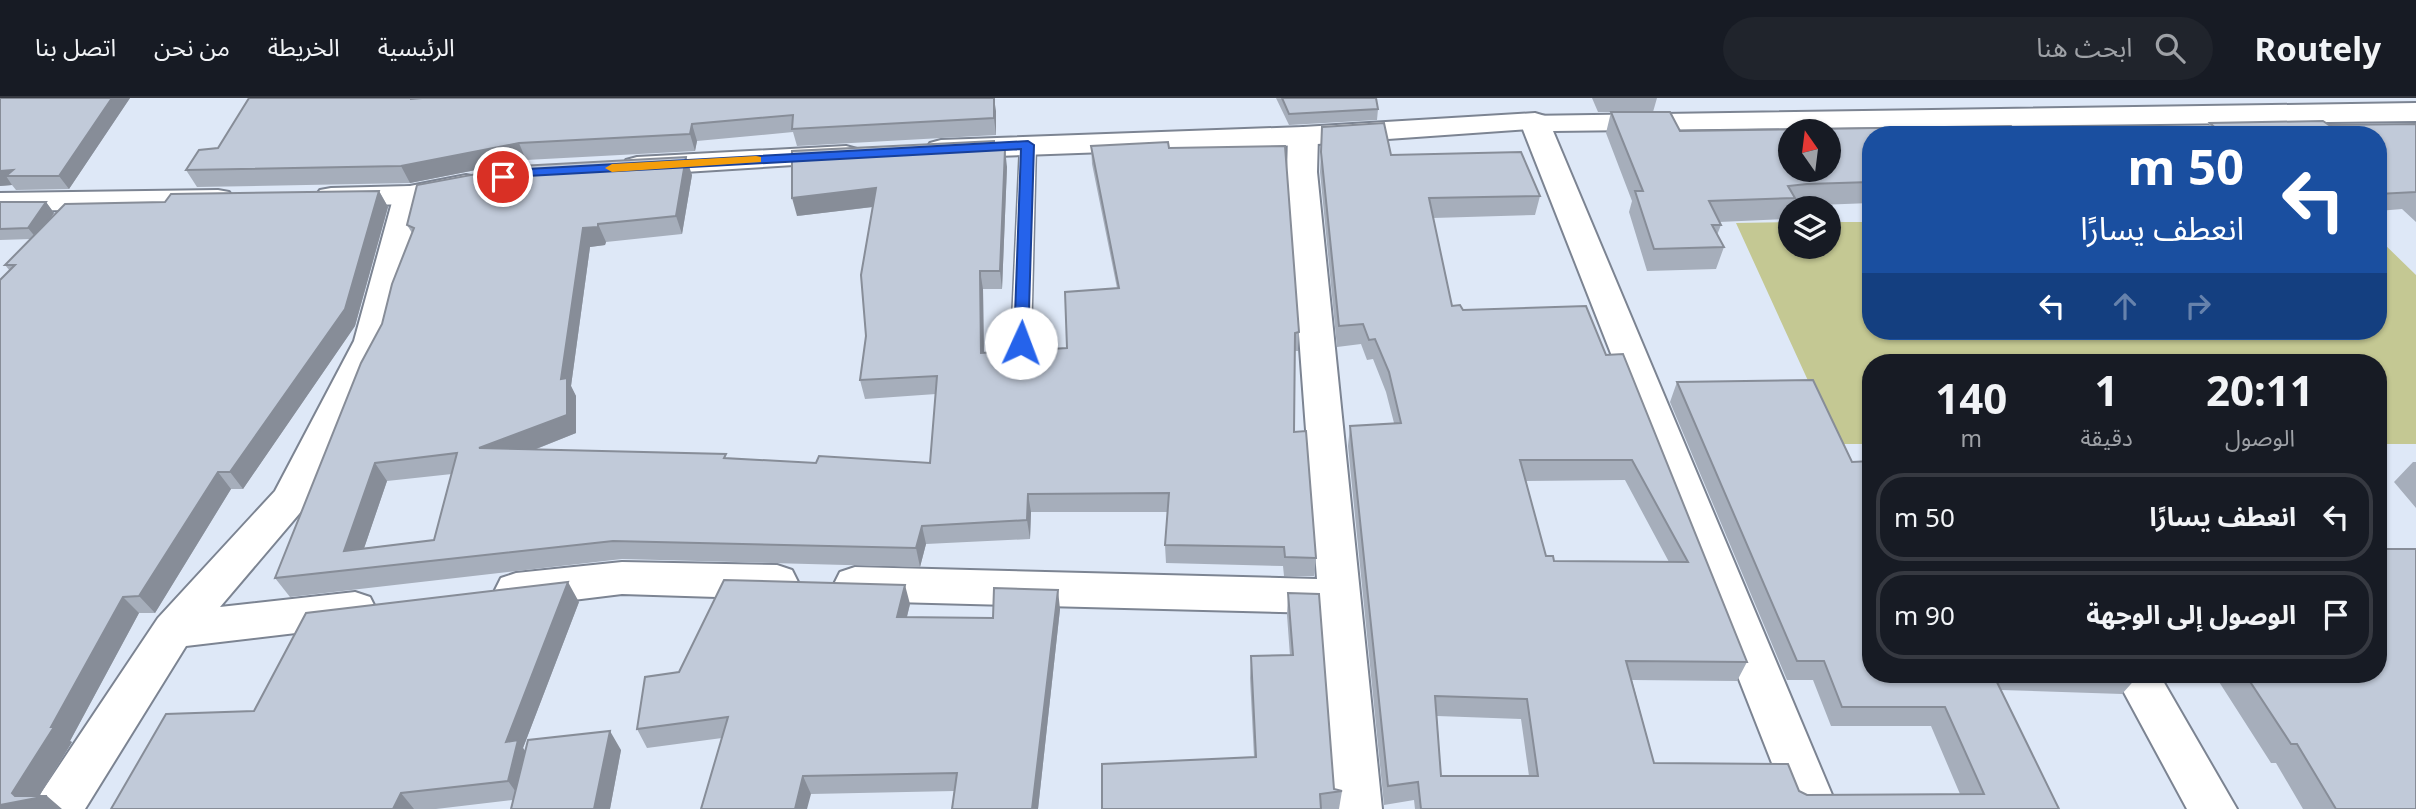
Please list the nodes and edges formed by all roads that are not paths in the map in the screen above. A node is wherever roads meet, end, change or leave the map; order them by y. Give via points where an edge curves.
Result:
1 (2416, 112) edge
2 (1535, 122) junction
3 (1303, 136) junction
4 (1028, 145) junction
5 (916, 151) edge
6 (874, 153) edge
7 (610, 168) edge
8 (488, 180) edge
9 (410, 195) junction
10 (301, 197) edge
11 (246, 198) edge
12 (0, 202) edge
13 (1021, 343) dead end
14 (472, 595) edge
15 (1341, 597) junction
16 (391, 605) edge
17 (173, 630) junction
18 (2141, 683) edge
19 (58, 809) edge
20 (1359, 809) edge
21 (1814, 809) edge
22 (2214, 809) edge

1 - 2 street
2 - 3 street
2 - 21 street
3 - 4 street
3 - 15 street via 1302,172
4 - 5 street
4 - 13 lane
6 - 7 street
8 - 9 street
9 - 10 street
9 - 17 street via 372,341 290,501
11 - 12 street
14 - 15 street via 622,578
15 - 20 street
16 - 17 street
17 - 19 street
18 - 22 street

